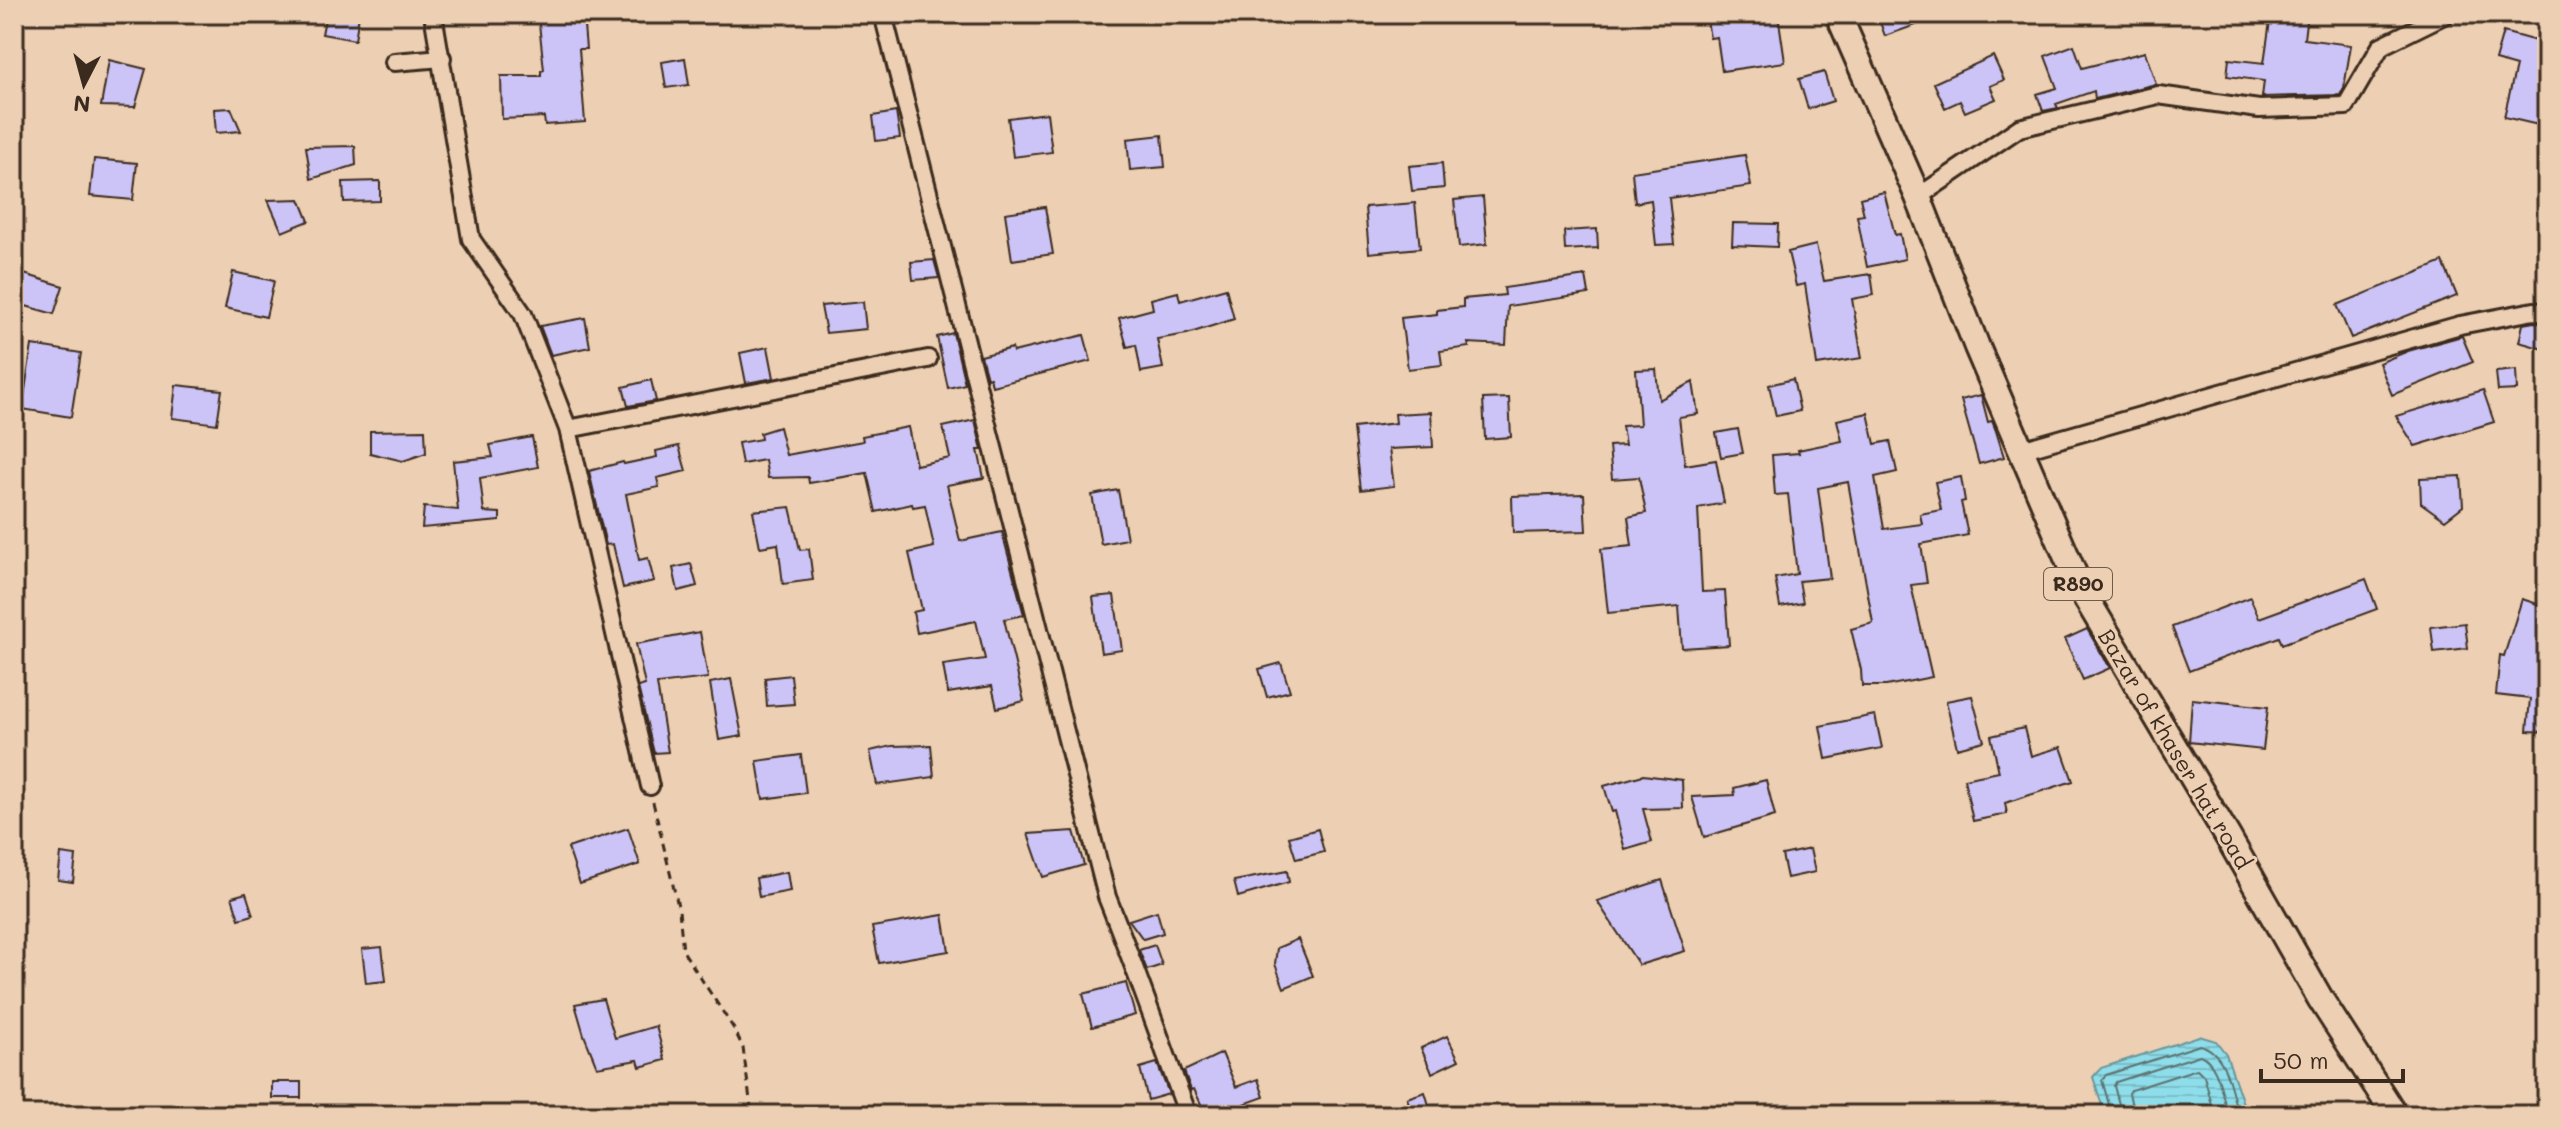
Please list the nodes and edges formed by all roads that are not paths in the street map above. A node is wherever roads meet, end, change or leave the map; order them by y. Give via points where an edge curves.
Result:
1 (433, 14) edge
2 (883, 14) edge
3 (1838, 14) edge
4 (2446, 14) edge
5 (442, 58) junction
6 (394, 62) dead end
7 (1918, 197) junction
8 (2547, 313) edge
9 (928, 359) dead end
10 (568, 429) junction
11 (2021, 450) junction
12 (650, 786) road end
13 (1188, 1115) edge
14 (2395, 1115) edge

1 - 5 street
2 - 13 street via 1107,897
3 - 7 main road, Bazar of khaser hat road / R890
4 - 7 street via 2381,46 2346,106 2259,109 2158,95 2019,128
5 - 6 street
5 - 10 street via 471,239 523,314
7 - 11 main road, Bazar of khaser hat road / R890
8 - 11 street via 2460,325
9 - 10 street
10 - 12 street
11 - 14 main road, Bazar of khaser hat road / R890 via 2080,588 2321,1000

